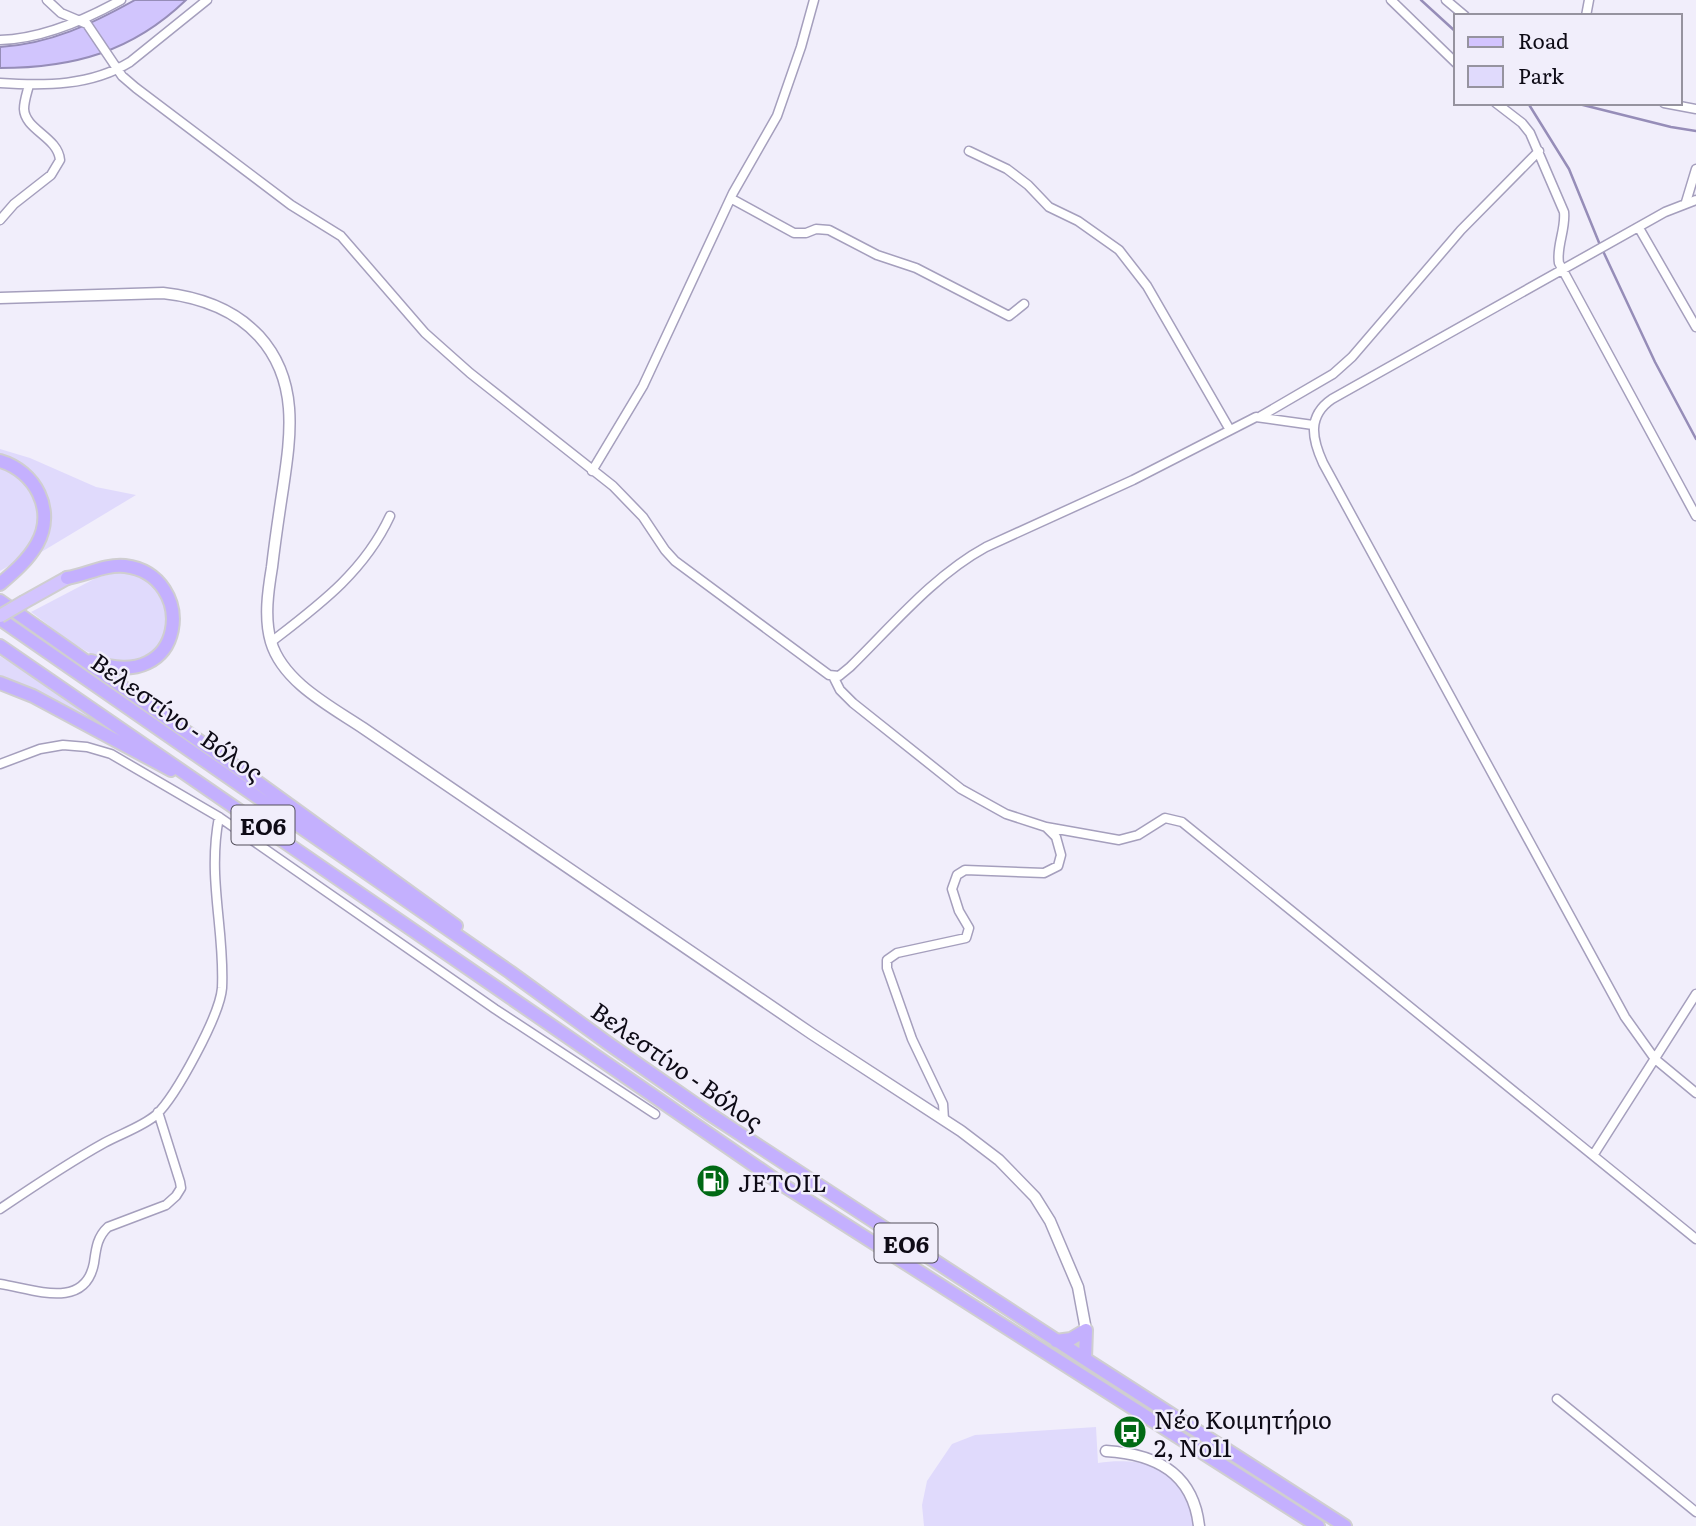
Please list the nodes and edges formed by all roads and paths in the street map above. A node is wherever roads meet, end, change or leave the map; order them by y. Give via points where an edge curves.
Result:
1 (47, 0) edge
2 (121, 0) edge
3 (207, 0) edge
4 (814, 0) edge
5 (1391, 0) edge
6 (1446, 0) edge
7 (1463, 14) edge
8 (83, 22) junction
9 (0, 40) edge
10 (1454, 61) edge
11 (117, 70) junction
12 (0, 83) edge
13 (29, 85) junction
14 (1499, 105) edge
15 (1675, 105) edge
16 (1696, 109) edge
17 (1539, 150) junction
18 (969, 151) dead end
19 (1696, 169) edge
20 (732, 199) junction
21 (1696, 200) edge
22 (1686, 202) junction
23 (0, 220) edge
24 (1639, 228) junction
25 (1564, 270) junction
26 (5, 298) edge
27 (1024, 304) dead end
28 (1696, 327) edge
29 (1261, 416) junction
30 (1313, 425) junction
31 (1230, 430) junction
32 (0, 461) edge
33 (592, 471) junction
34 (390, 516) dead end
35 (1696, 516) edge
36 (67, 578) joint
37 (0, 584) edge
38 (0, 601) edge
39 (0, 617) edge
40 (271, 642) junction
41 (0, 646) edge
42 (72, 652) junction
43 (833, 677) junction
44 (0, 683) edge
45 (0, 764) edge
46 (232, 803) junction
47 (219, 817) junction
48 (1046, 827) junction
49 (510, 972) junction
50 (1696, 994) edge
51 (600, 1059) junction
52 (1655, 1059) junction
53 (590, 1072) junction
54 (1696, 1093) edge
55 (158, 1112) junction
56 (655, 1114) dead end
57 (944, 1120) junction
58 (1594, 1154) junction
59 (0, 1209) edge
60 (1696, 1239) edge
61 (0, 1283) edge
62 (1086, 1331) junction
63 (1056, 1341) junction
64 (1085, 1360) junction
65 (1557, 1399) dead end
66 (1106, 1451) dead end
67 (1696, 1512) edge
68 (1199, 1526) edge
69 (1318, 1526) edge
70 (1345, 1526) edge

1 - 8 street via 61,13
2 - 8 street
3 - 11 street
4 - 20 street via 779,110
5 - 10 street
6 - 7 street
8 - 9 street
8 - 11 street
11 - 13 street via 65,83
11 - 33 street via 291,205 341,236 425,333
12 - 13 street
13 - 23 street via 26,117 57,147 60,160 51,175
14 - 17 street via 1522,123
15 - 16 street
17 - 25 street via 1564,212 1558,259
17 - 29 street via 1461,230 1352,357 1333,374
18 - 31 street via 1007,169 1049,207 1119,250 1147,286
19 - 22 street
20 - 27 street via 794,233 829,230 1007,315 1012,316
20 - 33 street via 643,386
21 - 22 street
22 - 24 street
24 - 25 street
24 - 28 street
25 - 30 street via 1332,399
25 - 35 street
26 - 40 street via 149,292 190,297 235,315 257,334 285,380 290,420 267,602
29 - 30 street
29 - 31 street
30 - 52 street via 1322,463 1625,1017
31 - 43 street via 972,554 850,667
32 - 37 highway via 31,480 44,517 33,551
33 - 43 street via 636,509 675,561
34 - 40 street via 349,578
36 - 39 main road, bridge
36 - 42 highway via 107,567 138,569 158,582 169,597 173,617 167,642 148,662 133,668 116,668
38 - 42 highway
39 - 49 highway, Βελεστίνο - Βόλος / ΕΟ6
40 - 57 street via 294,678 313,694
41 - 46 highway, Βελεστίνο - Βόλος / ΕΟ6
42 - 49 highway via 441,913
43 - 48 street via 853,703 961,789 1006,814
44 - 46 highway via 33,696
45 - 47 street via 52,746 100,749
46 - 51 highway, Βελεστίνο - Βόλος / ΕΟ6
47 - 53 street
47 - 55 street via 214,867 220,1003
48 - 57 street via 1056,837 1061,855 1058,866 1044,873 965,870 957,875 952,889 969,928 966,938 897,953 887,960 912,1040 943,1104
48 - 58 street via 1119,840 1138,835 1165,818 1182,822
49 - 63 highway, Βελεστίνο - Βόλος / ΕΟ6 via 708,1113
50 - 52 street
51 - 53 street
51 - 69 highway, Βελεστίνο - Βόλος / ΕΟ6 via 783,1185
52 - 54 street
52 - 58 street
53 - 56 street
55 - 59 street
55 - 61 street via 181,1188 172,1201 108,1227 102,1233 90,1276 76,1290 53,1293
57 - 62 street via 999,1160 1035,1197 1071,1265
58 - 60 street
62 - 63 highway
62 - 64 highway
63 - 64 highway, Βελεστίνο - Βόλος / ΕΟ6
64 - 70 highway, Βελεστίνο - Βόλος / ΕΟ6
65 - 67 street
66 - 68 street via 1135,1454 1174,1473 1190,1491

